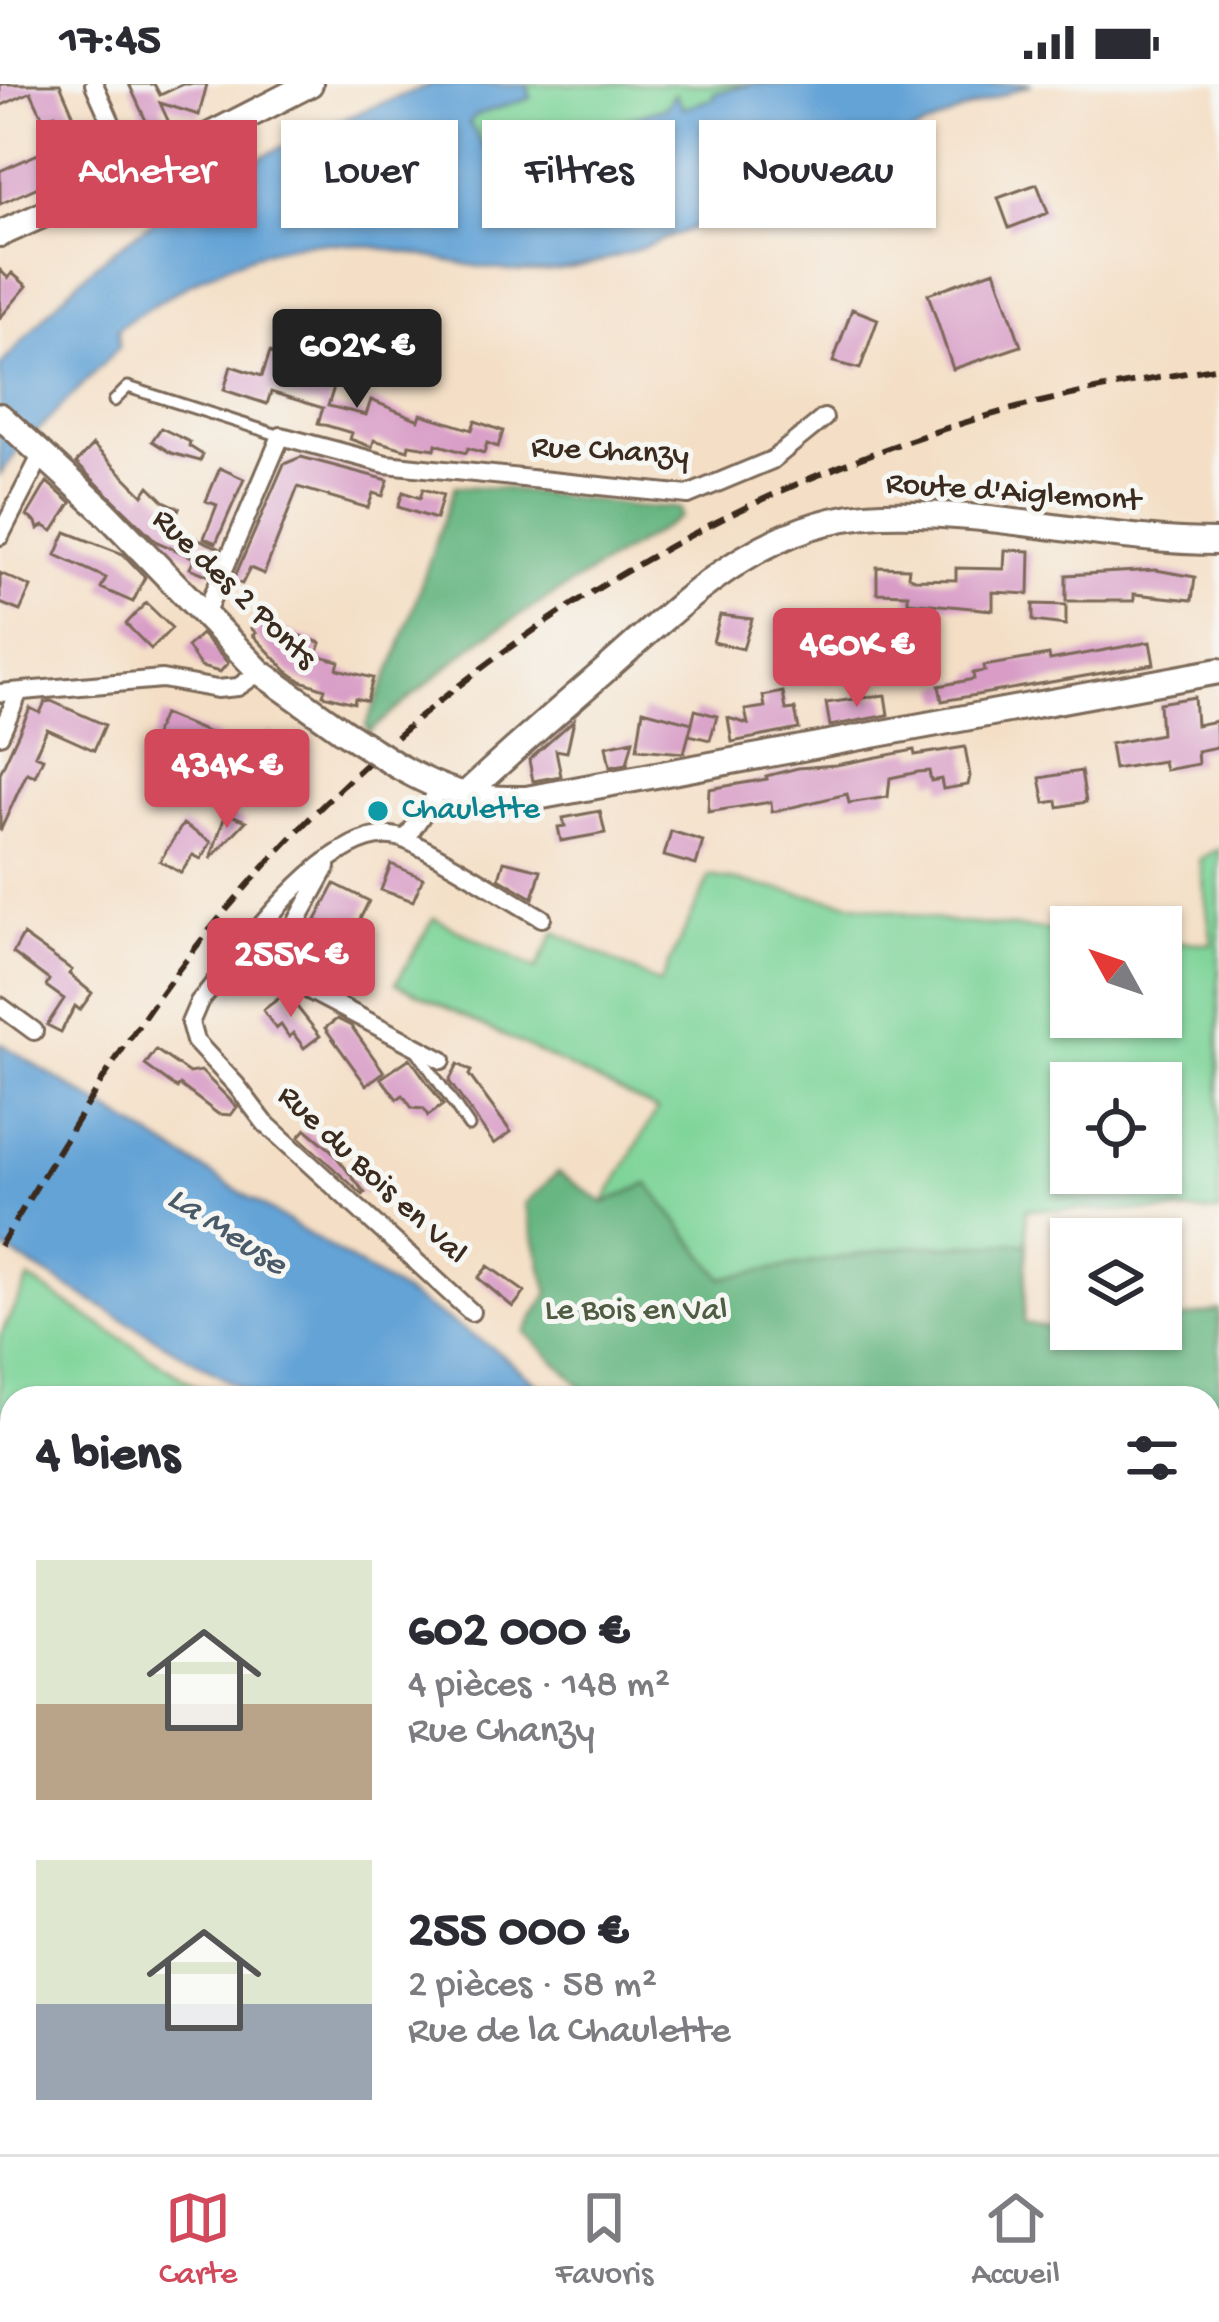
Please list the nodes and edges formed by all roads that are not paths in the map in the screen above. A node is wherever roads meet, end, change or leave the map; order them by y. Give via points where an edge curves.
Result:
1 (94, 84) edge
2 (310, 84) edge
3 (110, 120) edge
4 (240, 120) edge
5 (36, 218) edge
6 (0, 234) edge
7 (114, 400) dead end
8 (0, 416) edge
9 (824, 418) dead end
10 (281, 436) junction
11 (40, 450) junction
12 (0, 536) edge
13 (1219, 542) edge
14 (206, 614) junction
15 (1219, 671) edge
16 (260, 672) junction
17 (9, 693) edge
18 (0, 735) edge
19 (439, 790) junction
20 (465, 795) junction
21 (405, 840) junction
22 (327, 860) junction
23 (542, 918) dead end
24 (0, 1006) edge
25 (34, 1031) dead end
26 (412, 1044) junction
27 (442, 1060) dead end
28 (469, 1126) dead end
29 (471, 1312) dead end

1 - 3 street
2 - 4 street
5 - 6 street
7 - 10 lane via 128,387
8 - 11 street, Rue des 2 Ponts
9 - 10 street, Rue Chanzy via 772,460 688,495 386,464
10 - 14 street
11 - 12 street
11 - 14 street, Rue des 2 Ponts
13 - 20 street, Route d'Aiglemont via 934,516 830,520 761,546 714,575
14 - 16 street, Rue des 2 Ponts
15 - 20 street, Rue des 2 Ponts via 526,799
16 - 17 street via 238,687 162,679
16 - 19 street, Rue des 2 Ponts, bridge
17 - 18 street
19 - 20 street, Rue des 2 Ponts
19 - 21 street
21 - 22 street via 379,837
21 - 23 street
22 - 26 street via 276,973
22 - 29 street, Rue du Bois en Val via 199,1002 190,1023 195,1042 265,1123
24 - 25 street
26 - 27 street
26 - 28 lane

